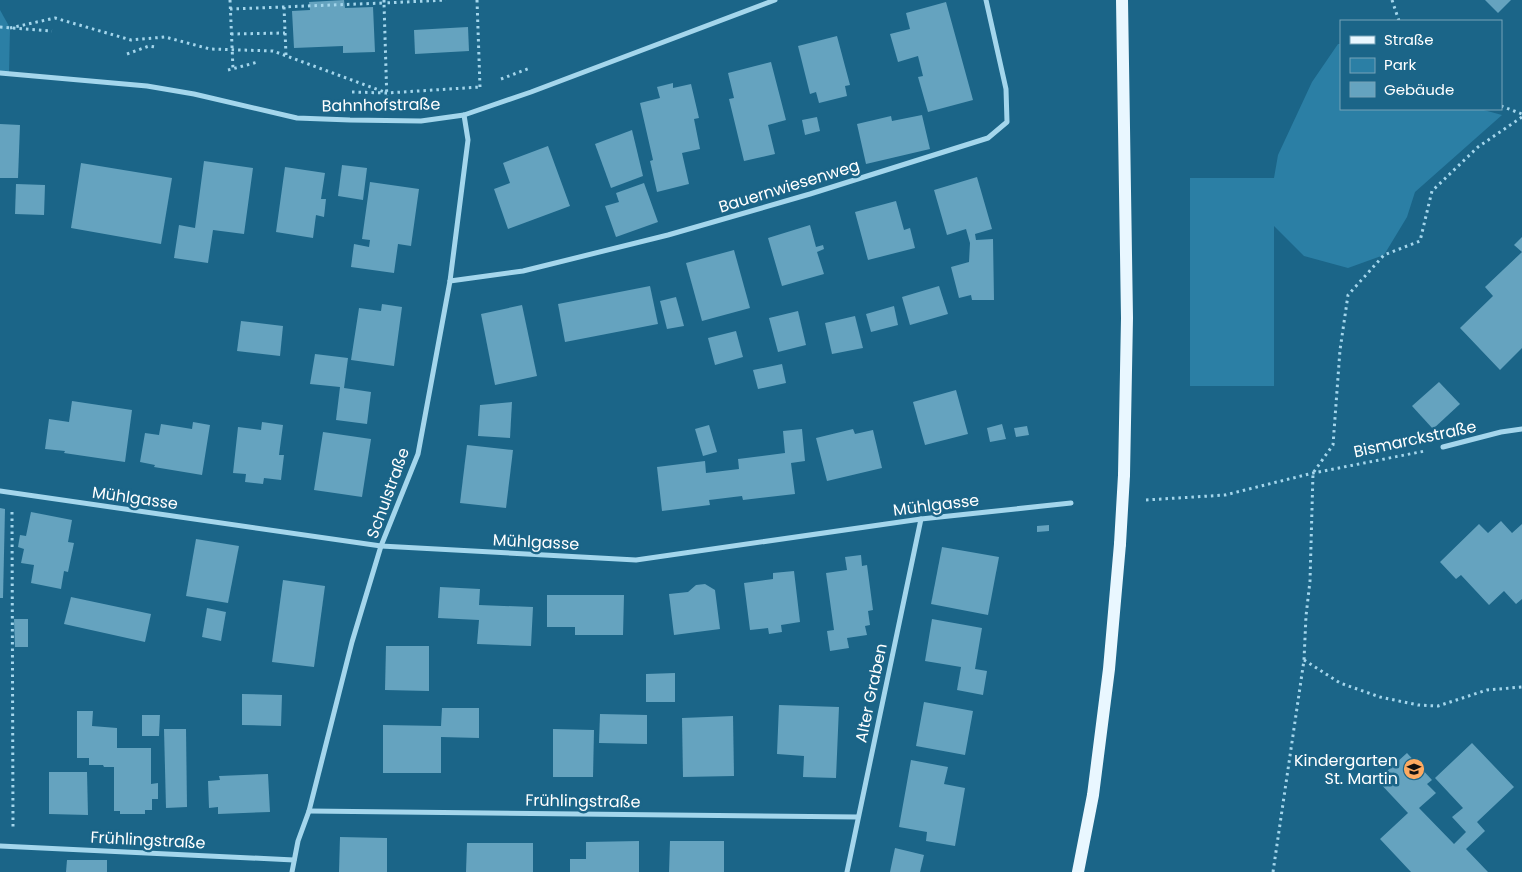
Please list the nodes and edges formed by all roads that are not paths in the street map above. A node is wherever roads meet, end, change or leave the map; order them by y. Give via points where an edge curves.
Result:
1 (775, 0) edge
2 (986, 0) edge
3 (1122, 0) edge
4 (0, 73) edge
5 (464, 115) junction
6 (450, 281) junction
7 (1522, 429) edge
8 (1443, 447) road end
9 (0, 490) edge
10 (1071, 503) dead end
11 (921, 519) junction
12 (382, 546) junction
13 (308, 811) junction
14 (858, 816) junction
15 (0, 846) edge
16 (294, 860) junction
17 (292, 872) edge
18 (847, 872) edge
19 (1078, 872) edge

1 - 5 street, Bahnhofstraße
2 - 6 street, Bauernwiesenweg via 1006,89 1007,122 988,138 668,235 523,271
3 - 19 main road, bridge via 1127,318 1124,475 1109,669 1093,795
4 - 5 street, Bahnhofstraße via 147,86 297,118 421,121
5 - 6 street, Schulstraße via 468,140
6 - 12 street, Schulstraße via 418,454
7 - 8 street, Bismarckstraße
9 - 12 street, Mühlgasse
10 - 11 street, Mühlgasse
11 - 12 street, Mühlgasse via 636,560
11 - 14 street, Alter Graben
12 - 13 street, Schulstraße via 352,642
13 - 14 street, Frühlingstraße
13 - 16 street, Schulstraße
14 - 18 street, Alter Graben
15 - 16 street, Frühlingstraße
16 - 17 street, Schulstraße

